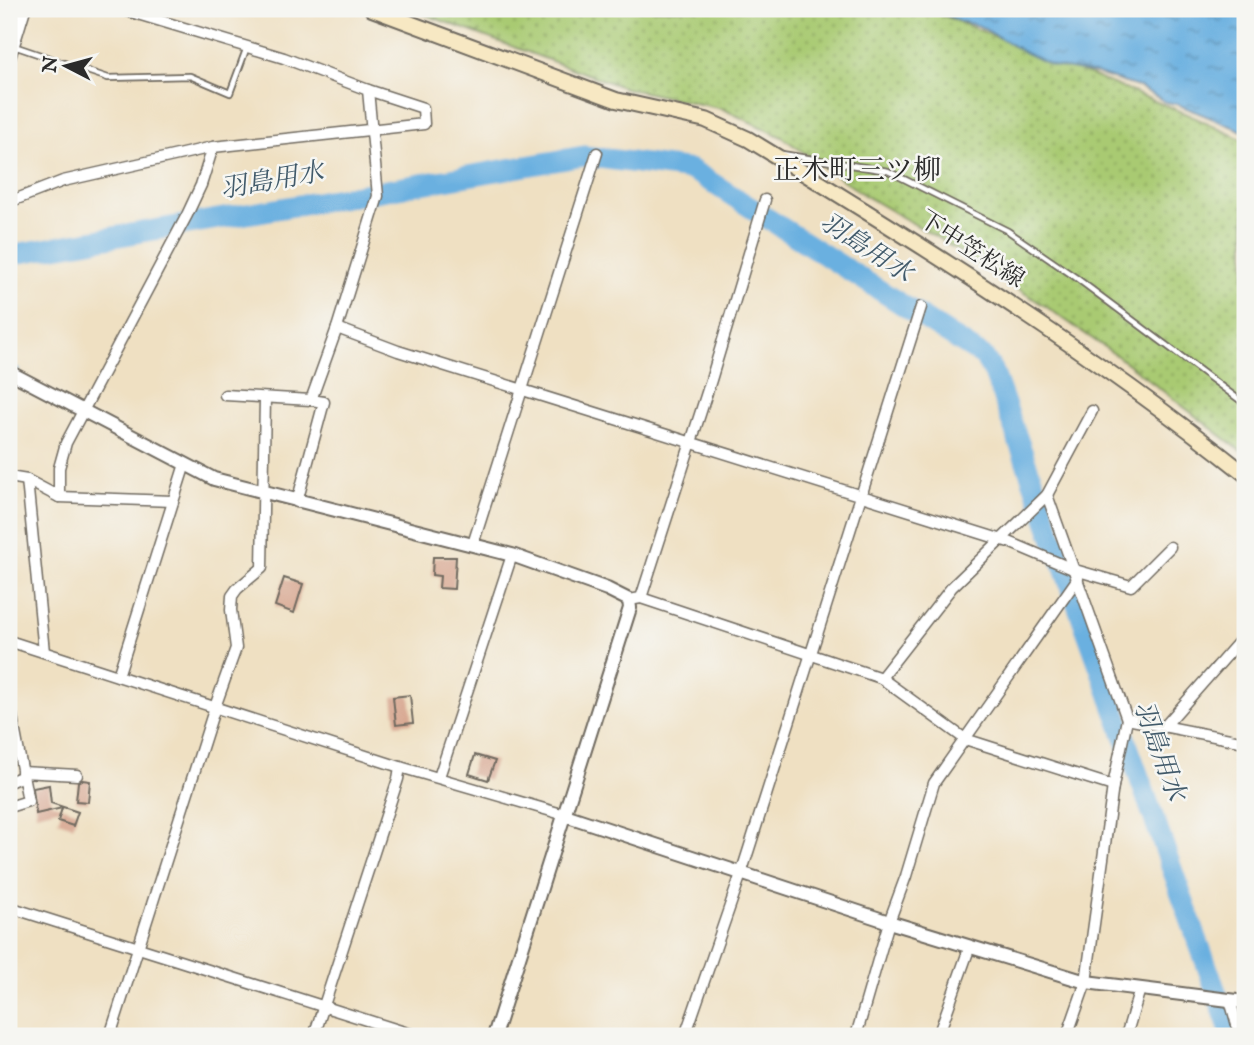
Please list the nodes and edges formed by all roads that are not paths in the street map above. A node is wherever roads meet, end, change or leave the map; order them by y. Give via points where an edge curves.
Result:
1 (25, 9) edge
2 (121, 9) edge
3 (372, 9) edge
4 (11, 45) edge
5 (247, 47) junction
6 (9, 61) edge
7 (368, 90) junction
8 (372, 129) junction
9 (213, 147) junction
10 (770, 152) junction
11 (597, 153) dead end
12 (765, 200) dead end
13 (9, 202) edge
14 (921, 307) dead end
15 (337, 328) junction
16 (9, 372) edge
17 (520, 389) junction
18 (225, 395) dead end
19 (265, 398) junction
20 (312, 400) junction
21 (1245, 404) edge
22 (84, 411) junction
23 (1092, 411) dead end
24 (691, 442) junction
25 (185, 464) junction
26 (1245, 474) edge
27 (9, 477) edge
28 (27, 480) junction
29 (263, 494) junction
30 (862, 495) junction
31 (1046, 496) junction
32 (60, 497) junction
33 (173, 501) junction
34 (297, 502) junction
35 (1000, 539) junction
36 (472, 544) junction
37 (1170, 547) dead end
38 (512, 555) junction
39 (1076, 574) junction
40 (635, 599) junction
41 (1245, 635) edge
42 (9, 641) edge
43 (44, 652) junction
44 (809, 655) junction
45 (118, 676) junction
46 (881, 678) junction
47 (9, 700) edge
48 (215, 707) junction
49 (11, 717) edge
50 (1127, 719) junction
51 (1164, 727) junction
52 (12, 733) edge
53 (965, 739) junction
54 (1245, 742) edge
55 (400, 766) junction
56 (22, 774) junction
57 (77, 775) dead end
58 (439, 777) junction
59 (9, 782) edge
60 (1113, 786) junction
61 (9, 807) edge
62 (565, 815) junction
63 (741, 874) junction
64 (9, 907) edge
65 (888, 922) junction
66 (970, 946) junction
67 (137, 948) junction
68 (1086, 982) junction
69 (1140, 989) junction
70 (1230, 1000) junction
71 (1245, 1002) edge
72 (323, 1007) junction
73 (110, 1036) edge
74 (314, 1036) edge
75 (417, 1036) edge
76 (494, 1036) edge
77 (685, 1036) edge
78 (856, 1036) edge
79 (938, 1036) edge
80 (1067, 1036) edge
81 (1126, 1036) edge
82 (1240, 1036) edge

1 - 4 street
2 - 5 street
3 - 10 main road, 下中笠松線 via 616,100 706,120
4 - 5 lane via 108,78 190,76 230,93
4 - 6 street
5 - 7 street
7 - 8 street
7 - 8 street via 423,108 424,124
8 - 9 street
8 - 15 street via 378,196
9 - 13 street via 63,181
9 - 22 street via 187,215
10 - 21 lane via 888,171 1008,231
10 - 26 main road, 下中笠松線 via 1071,344
11 - 17 street
12 - 24 street
14 - 30 street
15 - 17 street
15 - 20 street
16 - 22 street
17 - 24 street
17 - 36 street
18 - 19 street
19 - 20 street
19 - 29 street
20 - 34 street via 324,402
22 - 25 street
22 - 32 street via 66,443 59,468
23 - 31 street
24 - 30 street
24 - 40 street
25 - 29 street via 214,480
25 - 33 street
27 - 28 street
28 - 32 street
28 - 43 street
29 - 34 street
29 - 48 street via 262,568 232,596 236,648
30 - 35 street
30 - 44 street
31 - 35 street
31 - 39 street
32 - 33 street
33 - 45 street
34 - 36 street
35 - 39 street
35 - 46 street via 952,587
36 - 38 street
37 - 39 street via 1130,586
38 - 40 street
38 - 58 street
39 - 50 street
39 - 53 street via 1069,592
40 - 44 street
40 - 62 street
41 - 51 street
42 - 43 street
43 - 45 street
44 - 46 street
44 - 63 street
45 - 48 street
46 - 53 street
47 - 49 street
48 - 55 street
48 - 67 street
49 - 52 street
50 - 51 street
50 - 60 street
51 - 54 street
52 - 56 street
53 - 60 street
53 - 65 street via 934,783
55 - 58 street
55 - 72 street
56 - 57 street
56 - 59 street
56 - 61 street via 28,801
58 - 62 street
60 - 68 street
62 - 63 street
62 - 76 street
63 - 65 street
63 - 77 street
64 - 67 street
65 - 66 street
65 - 78 street
66 - 68 street
66 - 79 street
67 - 72 street
67 - 73 street
68 - 69 street
68 - 80 street
69 - 70 street
69 - 81 street
70 - 71 street
70 - 82 street
72 - 74 street
72 - 75 street

